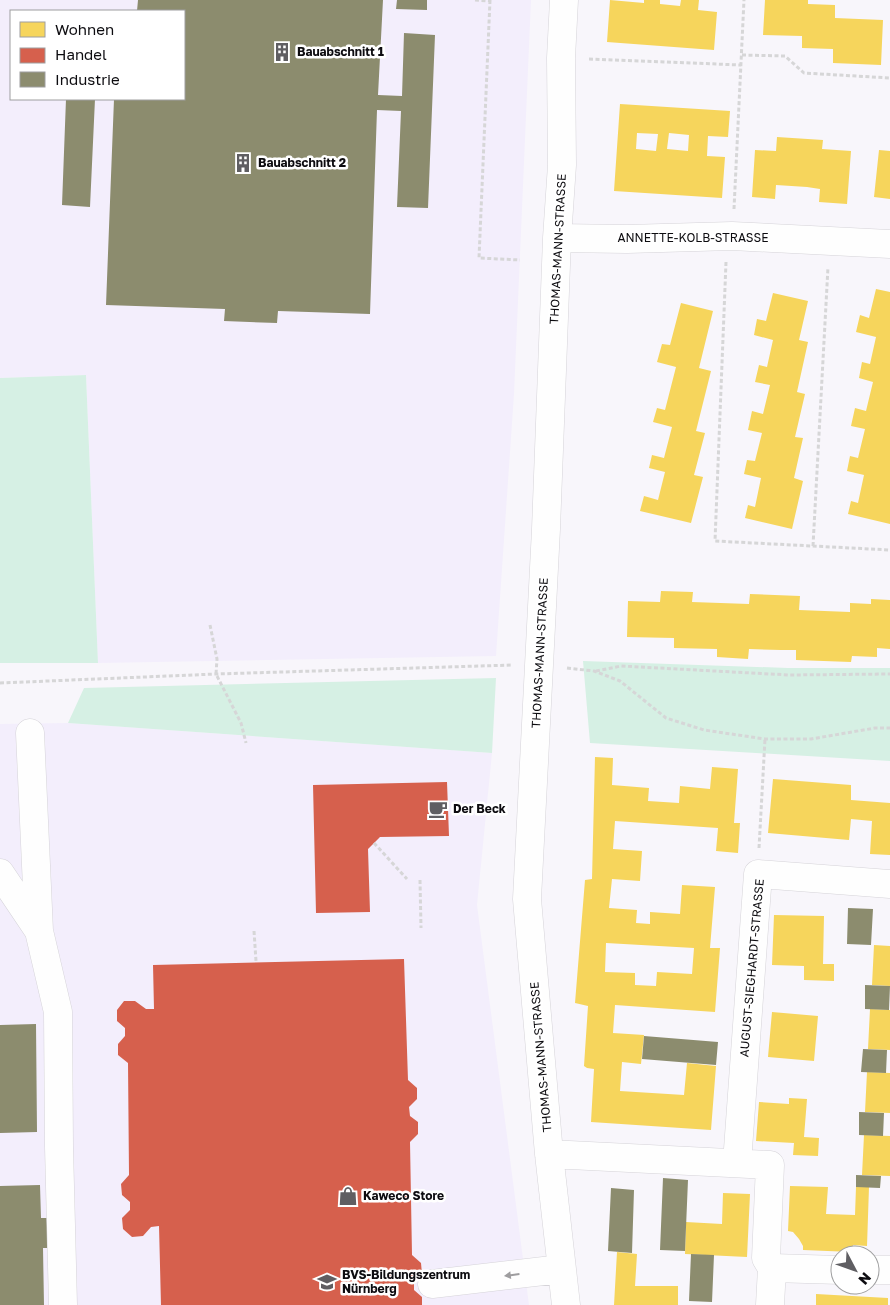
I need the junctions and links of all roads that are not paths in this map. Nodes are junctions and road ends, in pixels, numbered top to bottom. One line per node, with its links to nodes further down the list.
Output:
1 (564, 0): 2 (street, THOMAS-MANN-STRASSE)
2 (557, 238): 3 (street, ANNETTE-KOLB-STRASSE); 8 (street, THOMAS-MANN-STRASSE)
3 (890, 244)
4 (30, 733): 7 (street)
5 (0, 873): 7 (street)
6 (890, 884): 9 (street, AUGUST-SIEGHARDT-STRASSE)
7 (39, 931): 14 (street)
8 (549, 1154): 9 (street); 11 (street, THOMAS-MANN-STRASSE)
9 (737, 1163): 10 (street)
10 (772, 1268): 12 (street); 16 (street)
11 (561, 1269): 13 (street, one-way to 13); 15 (street, THOMAS-MANN-STRASSE)
12 (830, 1270)
13 (432, 1284)
14 (64, 1305)
15 (566, 1305)
16 (770, 1305)

